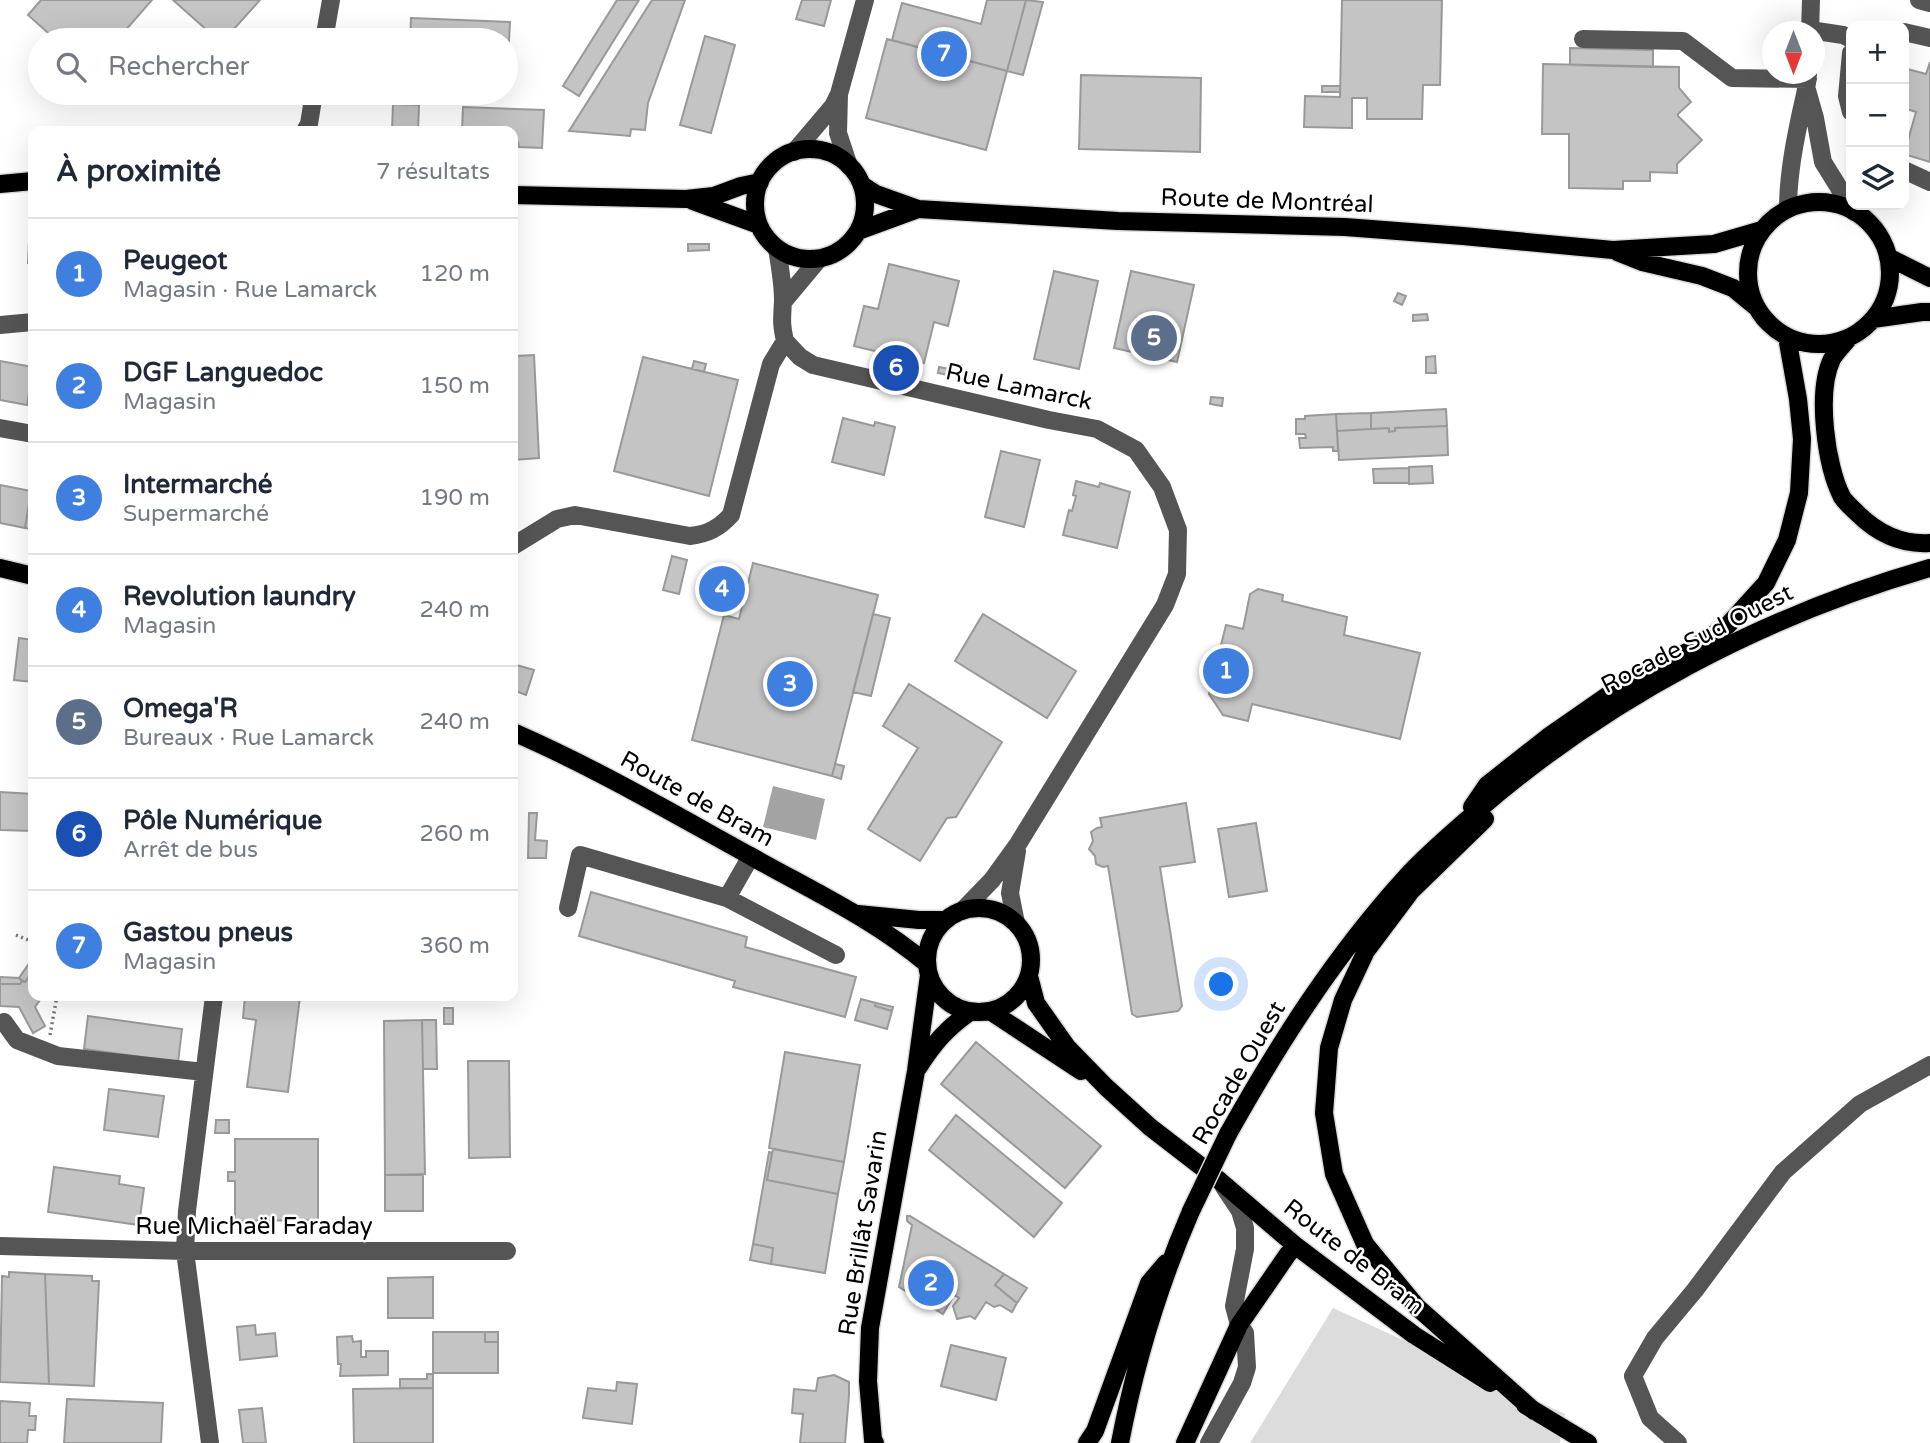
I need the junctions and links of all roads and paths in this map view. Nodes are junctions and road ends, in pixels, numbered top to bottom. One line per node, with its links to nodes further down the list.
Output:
1 (331, 0): 7 (street)
2 (865, 0): 16 (street)
3 (1811, 0): 6 (street)
4 (1919, 0): 5 (street)
5 (1930, 3)
6 (1810, 21)
7 (326, 28)
8 (1825, 33): 10 (street)
9 (1909, 33): 11 (street)
10 (1846, 36)
11 (1930, 38)
12 (1583, 39): 13 (street)
13 (1762, 79)
14 (1807, 84): 30 (street)
15 (1809, 84): 31 (street)
16 (839, 94): 19 (street); 20 (street)
17 (312, 105): 18 (street)
18 (308, 126)
19 (794, 152): 20 (main road); 23 (main road)
20 (849, 166): 26 (main road)
21 (1909, 172): 24 (street)
22 (28, 181): 25 (main road)
23 (760, 182): 28 (main road); 32 (main road)
24 (1930, 182)
25 (0, 184)
26 (862, 185): 29 (main road, Route de Montréal); 34 (main road)
27 (518, 195): 28 (main road)
28 (686, 199): 32 (main road)
29 (918, 209): 34 (main road, Route de Montréal); 36 (main road, Route de Montréal)
30 (1788, 209): 31 (main road); 33 (main road)
31 (1854, 212): 37 (main road)
32 (759, 225): 35 (main road)
33 (1762, 230): 36 (main road, Route de Montréal); 41 (main road)
34 (858, 231): 38 (main road)
35 (777, 249): 38 (main road); 40 (street)
36 (1613, 250): 41 (main road, Route de Montréal)
37 (1888, 257): 39 (main road); 43 (main road)
38 (819, 259): 40 (street)
39 (1930, 278)
40 (783, 302): 48 (street)
41 (1755, 306): 46 (main road)
42 (1930, 313): 43 (main road)
43 (1873, 319): 47 (main road)
44 (28, 322): 45 (street)
45 (0, 325)
46 (1787, 337): 47 (main road); 59 (main road)
47 (1849, 338): 52 (main road)
48 (785, 341): 51 (street); 60 (street, Rue Lamarck)
49 (0, 428): 50 (street)
50 (28, 433)
51 (518, 543)
52 (1930, 543)
53 (0, 568): 55 (main road)
54 (1930, 568): 57 (main road, Rocade Sud Ouest)
55 (28, 575)
56 (518, 734): 61 (main road, Route de Bram)
57 (1575, 734): 58 (main road, Rocade Sud Ouest); 89 (main road)
58 (1504, 788): 59 (main road, Rocade Ouest)
59 (1457, 830): 87 (main road, Rocade Ouest, bridge)
60 (1018, 844): 65 (street, Rue Lamarck); 66 (street, Rue Lamarck)
61 (751, 856): 62 (street); 64 (main road, Route de Bram)
62 (727, 898): 63 (street); 69 (street)
63 (568, 908)
64 (855, 913): 65 (main road, Route de Bram); 70 (main road, Route de Bram)
65 (954, 915): 66 (main road, Route de Bram); 70 (main road)
66 (1016, 923): 71 (main road, Route de Bram)
67 (16, 935): 68 (path)
68 (28, 940)
69 (836, 956)
70 (928, 970): 75 (main road, Route de Bram); 79 (main road, Rue Brillât Savarin)
71 (1029, 976): 74 (main road); 81 (main road, Route de Bram)
72 (56, 1001): 77 (path)
73 (213, 1001): 80 (street)
74 (990, 1011): 75 (main road); 81 (main road, Route de Bram)
75 (971, 1012): 79 (main road, Rue Brillât Savarin)
76 (4, 1022): 77 (street)
77 (58, 1056): 80 (street)
78 (1930, 1065): 97 (street)
79 (916, 1071): 90 (main road, Rue Brillât Savarin)
80 (204, 1072): 85 (street)
81 (1105, 1087): 82 (main road, Route de Bram)
82 (1220, 1181): 84 (main road, Route de Bram); 88 (street)
83 (0, 1246): 85 (street, Rue Michaël Faraday)
84 (1296, 1246): 88 (main road); 89 (main road, Route de Bram)
85 (185, 1251): 86 (street, Rue Michaël Faraday); 91 (street)
86 (507, 1251)
87 (1171, 1258): 92 (main road); 93 (main road, Rocade Ouest)
88 (1239, 1325): 94 (main road); 95 (street)
89 (1534, 1411): 96 (main road, Route de Bram)
90 (877, 1442)
91 (209, 1443)
92 (1087, 1443)
93 (1120, 1443)
94 (1185, 1443)
95 (1209, 1443)
96 (1588, 1443)
97 (1678, 1443)

